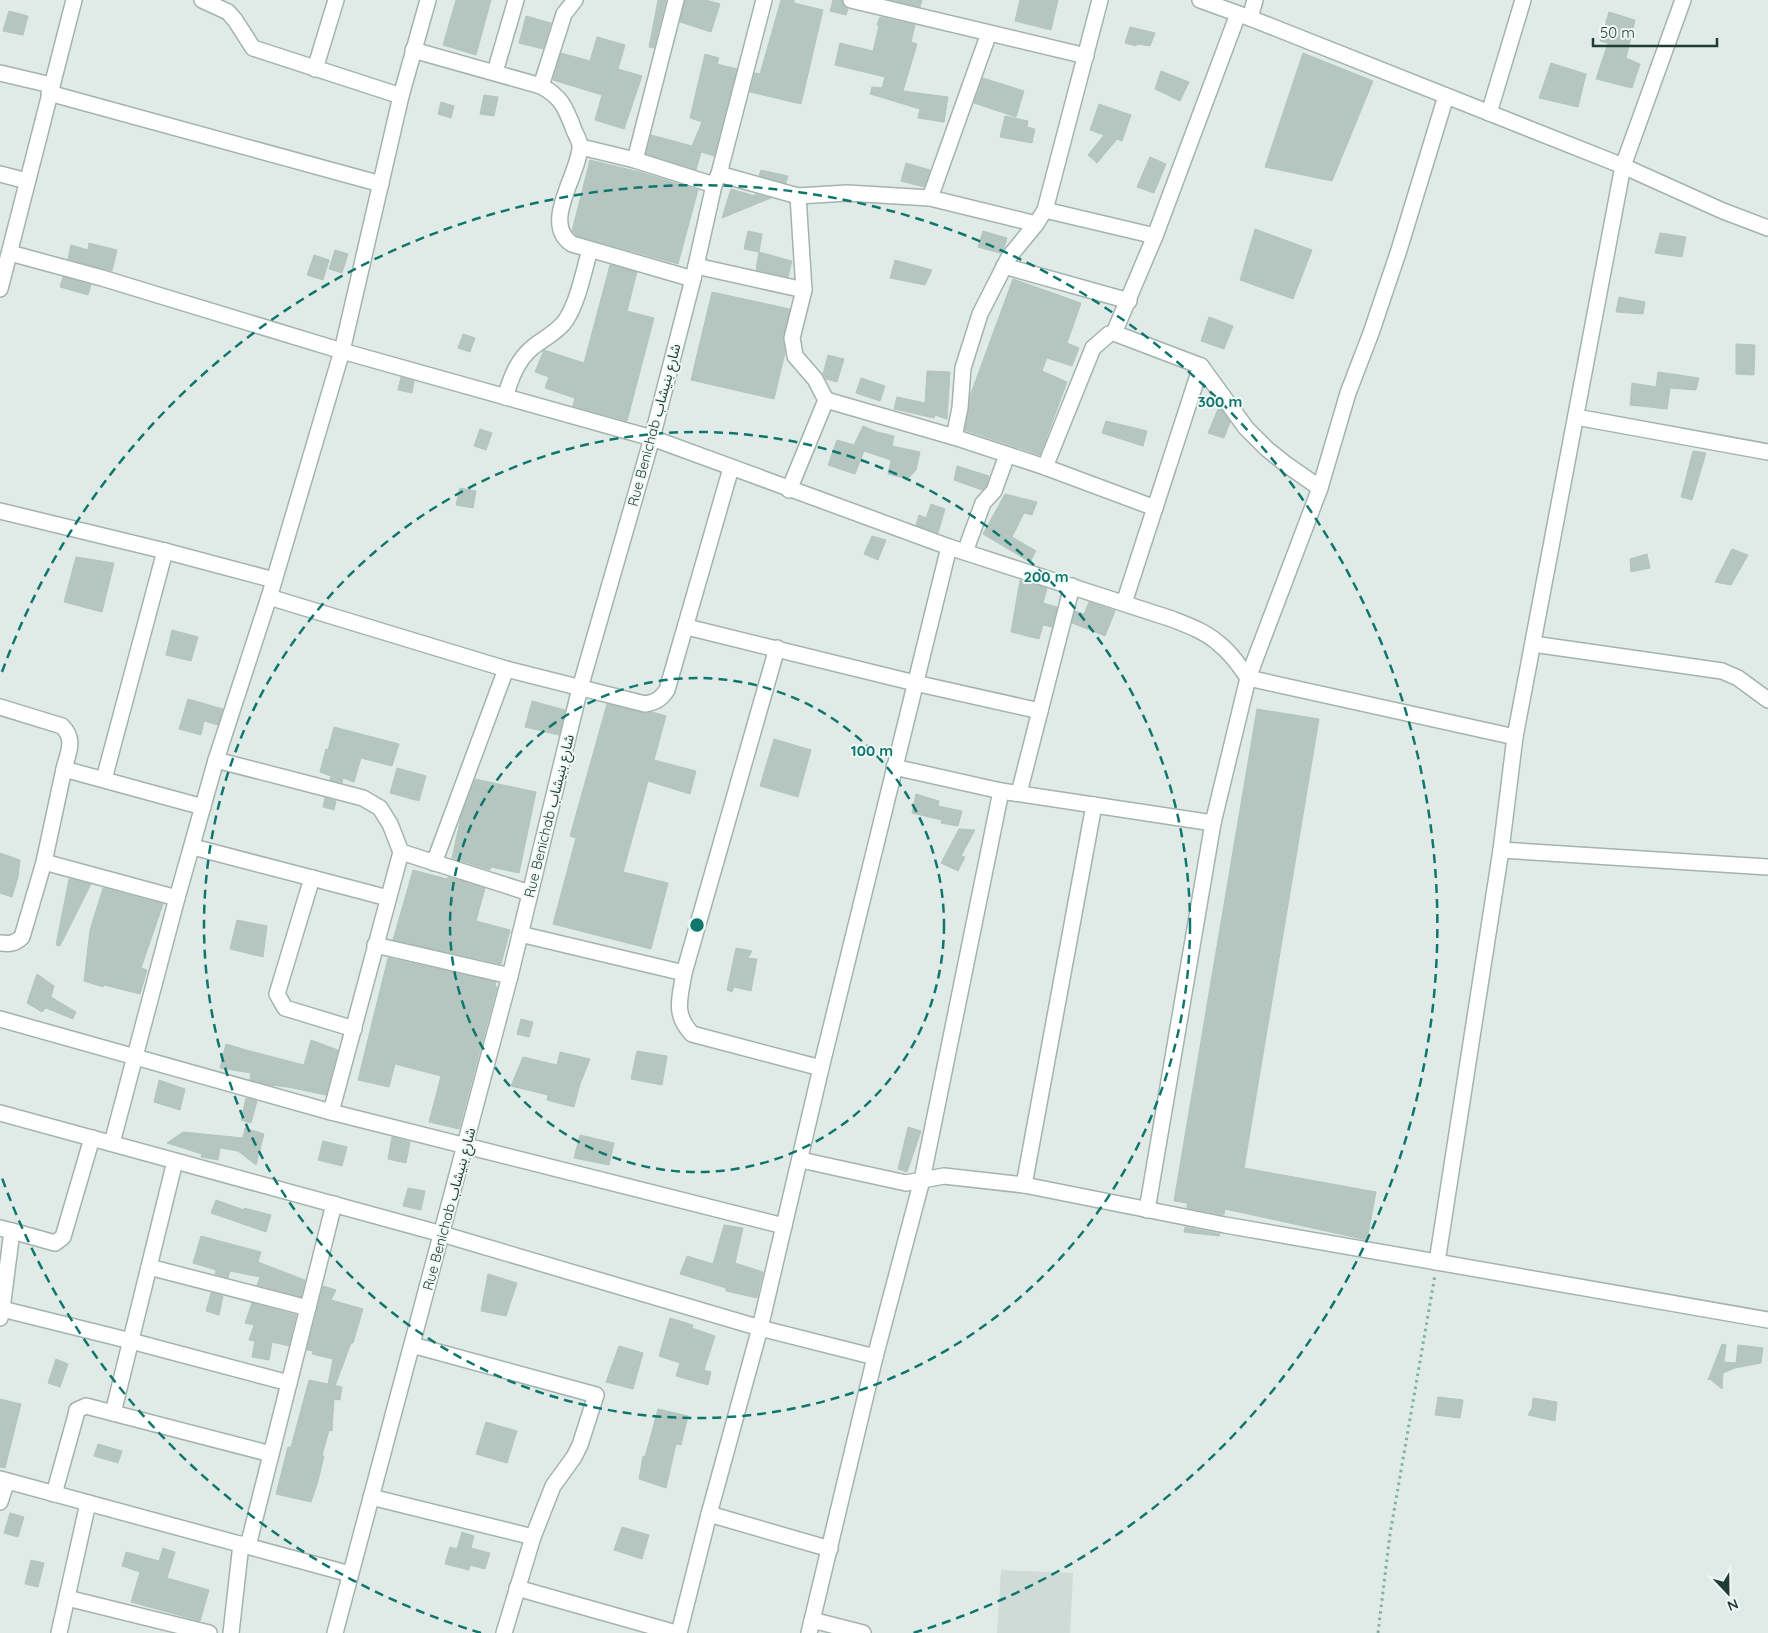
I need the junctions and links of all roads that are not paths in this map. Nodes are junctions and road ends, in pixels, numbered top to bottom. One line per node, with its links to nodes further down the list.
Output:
1 (74, 0): 23 (street)
2 (202, 0): 19 (street)
3 (336, 0): 19 (street)
4 (428, 0): 17 (street)
5 (516, 0): 20 (street)
6 (575, 0): 22 (street)
7 (676, 0): 28 (street)
8 (764, 0): 31 (street, Rue Benichab شارع بنيشاب)
9 (851, 0): 16 (street)
10 (1100, 0): 18 (street)
11 (1200, 0): 15 (street)
12 (1255, 0): 15 (street)
13 (1523, 0): 26 (street)
14 (1683, 0): 29 (street)
15 (1244, 16): 25 (street); 39 (street)
16 (989, 33): 18 (street); 35 (street)
17 (413, 50): 20 (street); 24 (street)
18 (1086, 56): 36 (street)
19 (315, 69): 24 (street)
20 (495, 72): 22 (street)
21 (0, 73): 23 (street)
22 (541, 86): 27 (street)
23 (50, 89): 32 (street); 33 (street)
24 (401, 96): 33 (street)
25 (1446, 96): 26 (street); 59 (street)
26 (1489, 113): 29 (street)
27 (581, 147): 28 (street); 40 (street)
28 (635, 160): 31 (street)
29 (1623, 166): 38 (street); 52 (street)
30 (0, 174): 32 (street)
31 (716, 179): 34 (street); 43 (street, Rue Benichab شارع بنيشاب)
32 (27, 181): 41 (street)
33 (381, 184): 48 (street)
34 (798, 196): 35 (street); 45 (street)
35 (930, 198): 37 (street)
36 (1045, 210): 37 (street); 39 (street)
37 (1036, 224): 42 (street)
38 (1768, 228)
39 (1155, 236): 46 (street)
40 (590, 250): 43 (street); 50 (street)
41 (10, 253): 44 (street); 48 (street)
42 (1004, 266): 46 (street); 53 (street)
43 (695, 272): 45 (street); 54 (street, Rue Benichab شارع بنيشاب)
44 (0, 289)
45 (804, 290): 51 (street)
46 (1129, 301): 47 (street)
47 (1114, 333): 49 (street); 57 (street)
48 (342, 351): 50 (street); 66 (street)
49 (1201, 366): 59 (street); 61 (street)
50 (505, 398): 54 (street)
51 (826, 400): 53 (street); 60 (street)
52 (1576, 417): 55 (street); 71 (street)
53 (954, 437): 56 (street)
54 (652, 438): 58 (street); 76 (street, Rue Benichab شارع بنيشاب)
55 (1768, 452)
56 (1007, 455): 57 (street); 65 (street)
57 (1045, 467): 61 (street)
58 (731, 468): 60 (street); 70 (street)
59 (1320, 488): 74 (street)
60 (789, 490): 63 (street)
61 (1155, 508): 69 (street)
62 (0, 510): 64 (street)
63 (949, 547): 65 (street); 75 (street)
64 (165, 551): 66 (street); 84 (street)
65 (965, 552): 67 (street)
66 (274, 580): 68 (street)
67 (1072, 586): 69 (street); 79 (street)
68 (269, 597): 73 (street); 81 (street)
69 (1124, 604): 74 (street)
70 (687, 628): 72 (street); 76 (street)
71 (1533, 644): 77 (street); 80 (street)
72 (777, 648): 75 (street); 103 (street)
73 (506, 669): 76 (street); 94 (street)
74 (1248, 678): 80 (street); 89 (street)
75 (915, 683): 79 (street); 82 (street)
76 (580, 688): 97 (street, Rue Benichab شارع بنيشاب)
77 (1768, 700)
78 (0, 707): 83 (street)
79 (1040, 711): 86 (street)
80 (1515, 737): 91 (street)
81 (216, 760): 88 (street); 92 (street)
82 (894, 767): 85 (street); 108 (street)
83 (64, 769): 84 (street); 93 (street)
84 (104, 779): 88 (street)
85 (1001, 791): 86 (street); 116 (street)
86 (1019, 793): 87 (street)
87 (1094, 805): 89 (street); 117 (street)
88 (204, 807): 90 (street)
89 (1213, 824): 119 (street)
90 (193, 847): 96 (street); 98 (street)
91 (1501, 850): 95 (street); 123 (street)
92 (401, 852): 94 (street); 99 (street)
93 (44, 862): 98 (street); 101 (street)
94 (434, 863): 97 (street)
95 (1768, 867)
96 (312, 878): 99 (street); 106 (street)
97 (530, 893): 100 (street, Rue Benichab شارع بنيشاب)
98 (177, 898): 107 (street)
99 (388, 898): 102 (street)
100 (520, 934): 103 (street); 104 (street, Rue Benichab شارع بنيشاب)
101 (0, 943)
102 (376, 946): 104 (street); 106 (street)
103 (684, 973): 108 (street)
104 (510, 976): 113 (street, Rue Benichab شارع بنيشاب)
105 (0, 1019): 107 (street)
106 (354, 1029): 109 (street)
107 (135, 1057): 109 (street); 112 (street)
108 (821, 1068): 114 (street)
109 (331, 1112): 113 (street)
110 (0, 1113): 111 (street)
111 (92, 1138): 112 (street); 121 (street)
112 (112, 1143): 115 (street)
113 (466, 1145): 120 (street); 122 (street, Rue Benichab شارع بنيشاب)
114 (801, 1160): 116 (street); 120 (street)
115 (175, 1161): 118 (street); 124 (street)
116 (922, 1180): 117 (street); 131 (street)
117 (1024, 1185): 119 (street)
118 (334, 1204): 122 (street); 125 (street)
119 (1147, 1210): 123 (street)
120 (784, 1226): 128 (street)
121 (6, 1230): 126 (street)
122 (442, 1234): 128 (street); 130 (street, Rue Benichab شارع بنيشاب)
123 (1437, 1262): 127 (street)
124 (149, 1267): 125 (street); 129 (street)
125 (308, 1308): 132 (street)
126 (1, 1314): 129 (street)
127 (1768, 1320)
128 (760, 1328): 131 (street); 140 (street)
129 (131, 1341): 132 (street); 133 (street)
130 (412, 1345): 137 (street, Rue Benichab شارع بنيشاب); 141 (street)
131 (876, 1357): 143 (street)
132 (289, 1383): 134 (street)
133 (113, 1413): 134 (street); 136 (street)
134 (271, 1454): 142 (street)
135 (3, 1480): 136 (street); 138 (street)
136 (54, 1494): 139 (street)
137 (371, 1496): 141 (street); 144 (street, Rue Benichab شارع بنيشاب)
138 (0, 1502)
139 (88, 1503): 142 (street); 146 (street)
140 (709, 1514): 143 (street); 153 (street)
141 (533, 1538): 145 (street)
142 (244, 1545): 144 (street); 151 (street)
143 (830, 1549): 147 (street)
144 (350, 1574): 148 (street, Rue Benichab شارع بنيشاب)
145 (518, 1588): 152 (street); 153 (street)
146 (67, 1598): 149 (street); 150 (street)
147 (811, 1626): 154 (street)
148 (337, 1632)
149 (59, 1633)
150 (209, 1633)
151 (231, 1633)
152 (504, 1633)
153 (678, 1633)
154 (863, 1633)

